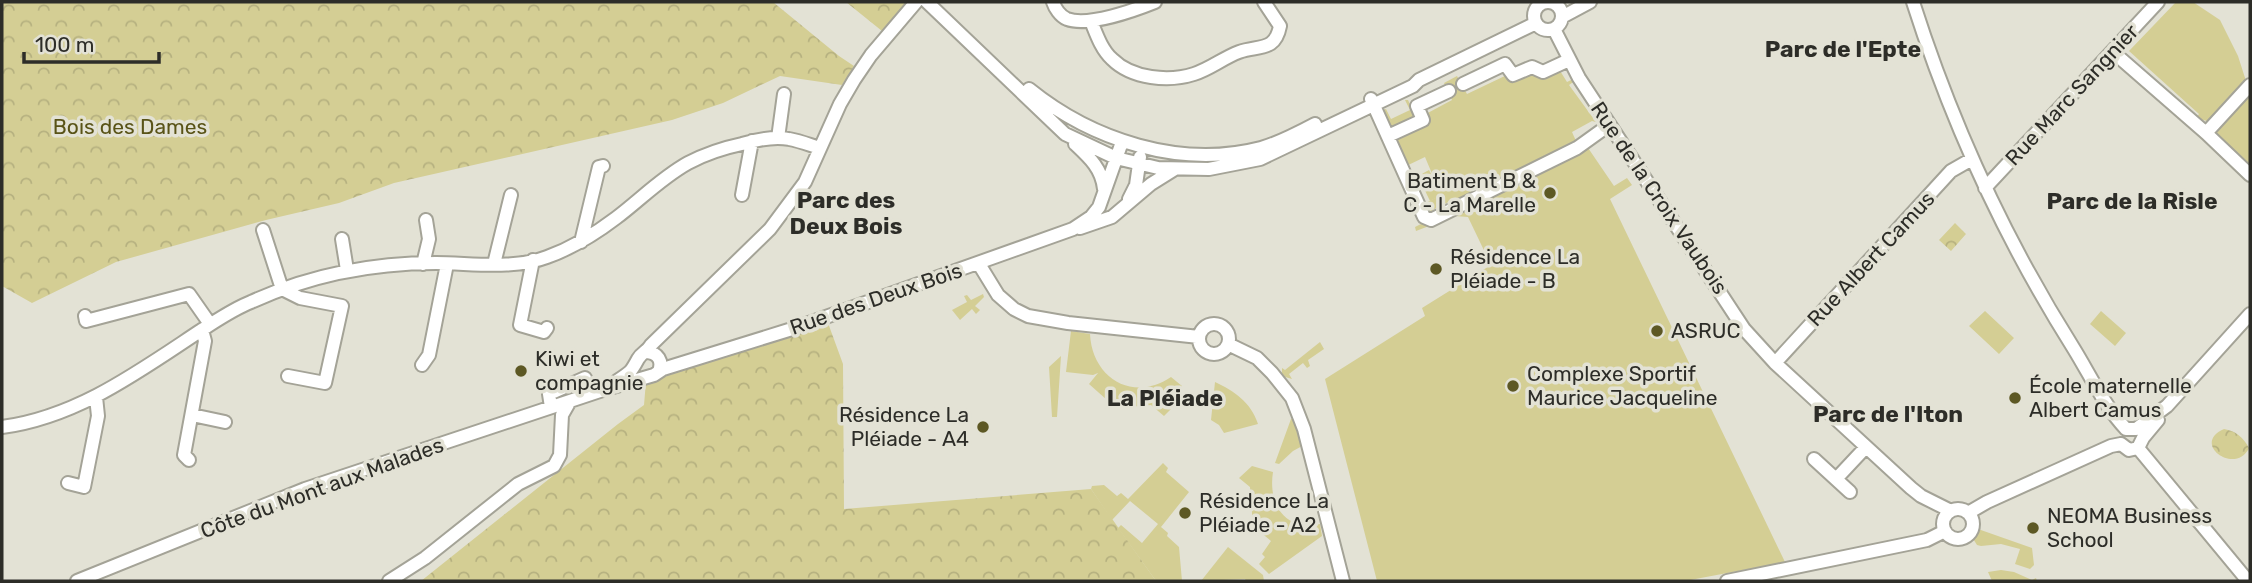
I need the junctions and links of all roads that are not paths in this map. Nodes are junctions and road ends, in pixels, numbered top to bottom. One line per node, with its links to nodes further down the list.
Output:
1 (916, 2): 30 (street)
2 (927, 2): 14 (street)
3 (1053, 2): 11 (street)
4 (1153, 2): 11 (street)
5 (1264, 2): 11 (street)
6 (1590, 2): 10 (street)
7 (1913, 2): 32 (street)
8 (2158, 2): 15 (street, Rue Marc Sangnier)
9 (1542, 3): 10 (street); 12 (street)
10 (1561, 13): 13 (street)
11 (1091, 21)
12 (1536, 23): 13 (street); 21 (street)
13 (1554, 29): 16 (street, Rue de la Croix Vaubois)
14 (966, 38): 24 (street); 28 (street)
15 (2113, 52): 23 (street); 37 (street, Rue Marc Sangnier)
16 (1569, 60): 17 (street); 22 (street, Rue de la Croix Vaubois)
17 (1464, 84)
18 (2250, 85): 23 (street)
19 (1449, 91): 25 (street)
20 (784, 94): 26 (street)
21 (1373, 104): 25 (street); 29 (street); 35 (street)
22 (1609, 125): 25 (street); 61 (street, Rue de la Croix Vaubois)
23 (2206, 133): 36 (street)
24 (1065, 134): 31 (street); 38 (street)
25 (1388, 136)
26 (778, 138): 27 (street); 30 (street)
27 (752, 141): 40 (street); 46 (street)
28 (1122, 142): 29 (street); 31 (street, Rue des Deux Bois)
29 (1142, 146): 33 (street)
30 (820, 148): 60 (street)
31 (1116, 158): 33 (street); 38 (street, Rue des Deux Bois)
32 (1972, 159): 37 (street); 61 (street, Rue Albert Camus)
33 (1138, 164): 35 (street); 41 (street)
34 (603, 166): 46 (street)
35 (1175, 169): 41 (street, Rue des Deux Bois)
36 (2250, 175)
37 (1985, 188): 72 (street)
38 (1105, 193): 43 (street, Rue des Deux Bois)
39 (511, 195): 50 (street)
40 (742, 195)
41 (1127, 204): 43 (street, Rue des Deux Bois)
42 (426, 220): 48 (street)
43 (1073, 229): 51 (street, Rue des Deux Bois)
44 (263, 230): 53 (street)
45 (342, 239): 52 (street)
46 (581, 242): 47 (street)
47 (533, 260): 50 (street); 57 (street)
48 (423, 264): 49 (street); 52 (street)
49 (447, 264): 50 (street); 62 (street)
50 (494, 264)
51 (979, 264): 58 (street); 60 (street, Rue des Deux Bois)
52 (346, 270): 53 (street)
53 (282, 289): 56 (street); 63 (street)
54 (2250, 314): 72 (street)
55 (85, 316): 56 (street)
56 (206, 327): 66 (street); 69 (street)
57 (547, 328)
58 (1199, 337): 59 (street); 59 (street)
59 (1228, 344): 84 (street)
60 (654, 363): 65 (street, Côte du Mont aux Malades); 65 (street)
61 (1775, 363): 73 (street, Rue de la Croix Vaubois)
62 (422, 365)
63 (288, 376)
64 (585, 378): 68 (street)
65 (606, 389): 67 (street, Côte du Mont aux Malades)
66 (96, 397): 71 (street); 77 (street)
67 (570, 401): 68 (street, Côte du Mont aux Malades); 83 (street)
68 (551, 407): 82 (street, Côte du Mont aux Malades)
69 (192, 415): 70 (street); 75 (street)
70 (225, 422)
71 (2, 427)
72 (2136, 436): 80 (street); 86 (street)
73 (1866, 447): 76 (street); 79 (street, Rue de la Croix Vaubois)
74 (1814, 459): 76 (street)
75 (188, 460)
76 (1836, 479): 78 (street)
77 (68, 483)
78 (1850, 492)
79 (1951, 511): 80 (street); 81 (street)
80 (1968, 513): 81 (street)
81 (1945, 531): 85 (street)
82 (78, 581)
83 (389, 581)
84 (1343, 581)
85 (1727, 581)
86 (2248, 581)

